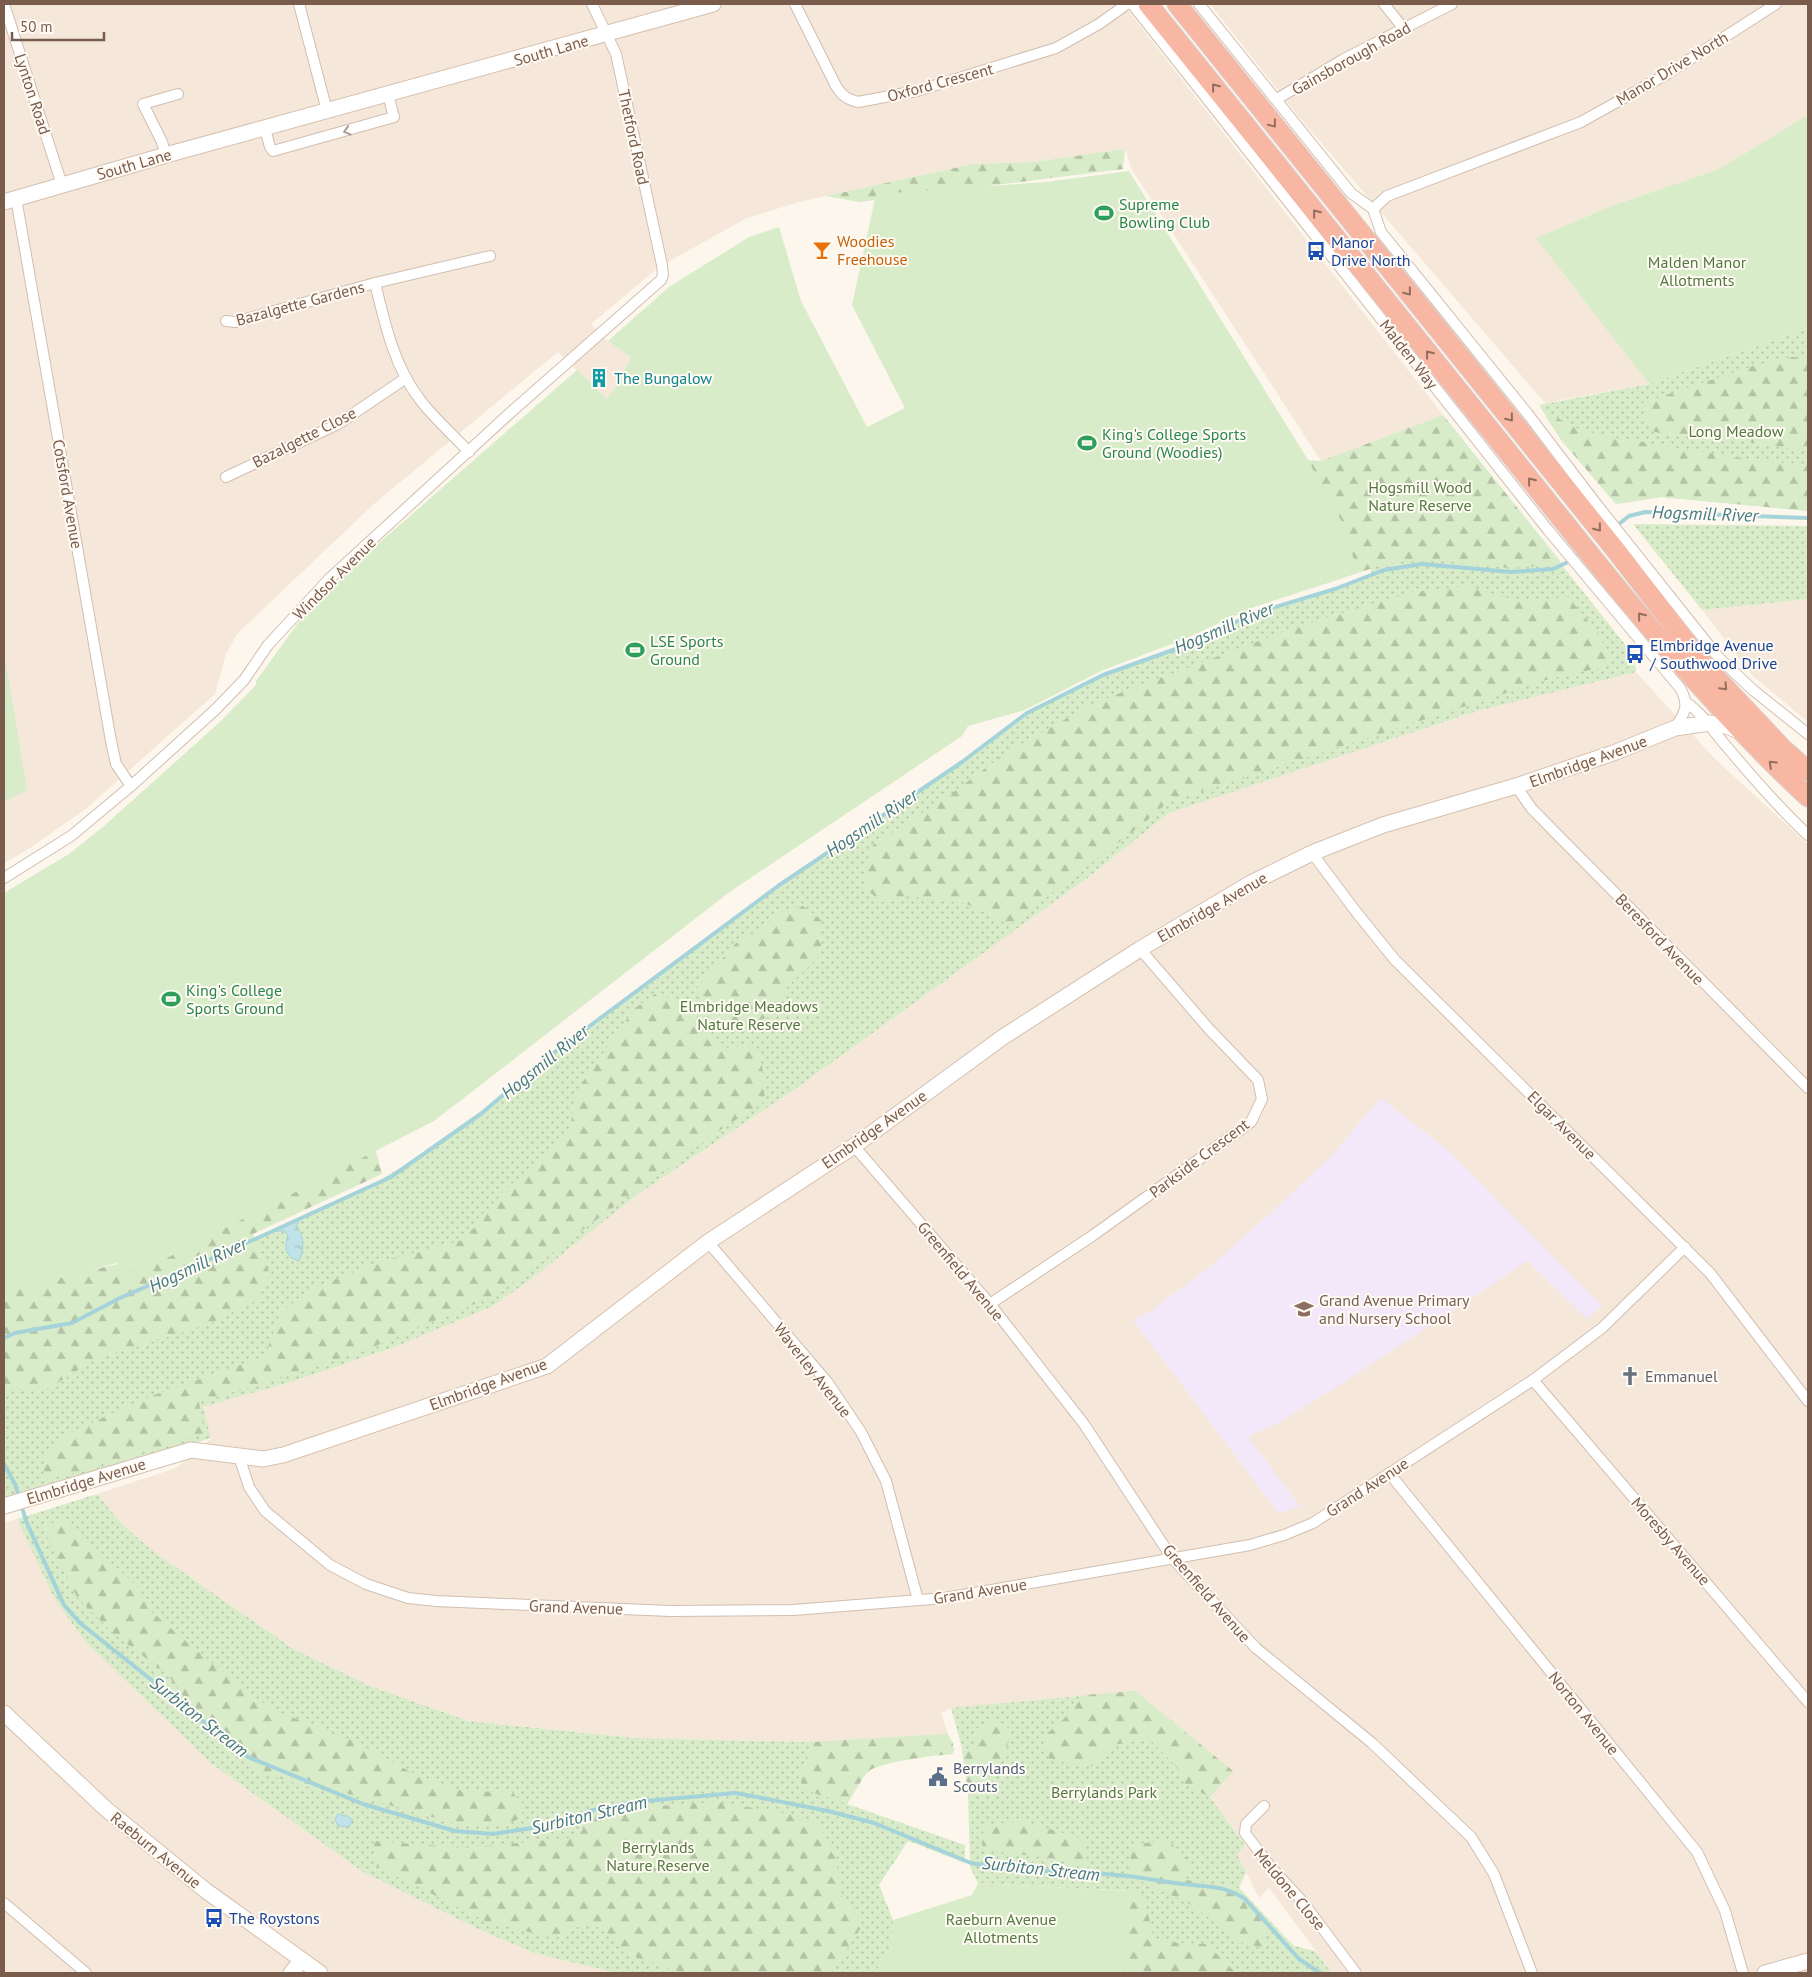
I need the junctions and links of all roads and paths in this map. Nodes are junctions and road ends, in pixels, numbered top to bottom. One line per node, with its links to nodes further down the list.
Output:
1 (4, 4): 22 (street, Lynton Road)
2 (299, 4): 19 (street)
3 (592, 4): 15 (street, Thetford Road)
4 (713, 4): 15 (street, South Lane)
5 (795, 4): 6 (street, Oxford Crescent)
6 (1127, 4)
7 (1132, 4): 33 (street, Malden Way)
8 (1148, 4): 33 (highway, Malden Way, one-way to 8)
9 (1177, 4): 32 (highway, one-way to 32)
10 (1198, 4): 18 (street)
11 (1384, 4): 14 (street)
12 (1452, 4): 14 (street, Gainsborough Road)
13 (1776, 4): 24 (street, Manor Drive North)
14 (1404, 29): 18 (street, Gainsborough Road)
15 (607, 34): 17 (street, South Lane); 26 (street, Thetford Road)
16 (178, 94): 21 (street)
17 (388, 95): 19 (street, South Lane); 20 (street, one-way to 20)
18 (1277, 99): 24 (street)
19 (326, 111): 20 (street, South Lane)
20 (265, 129): 21 (street, South Lane)
21 (166, 155): 22 (street, South Lane)
22 (62, 185): 23 (street, South Lane)
23 (10, 200): 42 (street, Cotsford Avenue)
24 (1373, 209): 32 (street)
25 (490, 256): 27 (street, Bazalgette Gardens)
26 (663, 275): 30 (street, Windsor Avenue)
27 (375, 283): 28 (street, Bazalgette Gardens); 29 (street, Bazalgette Gardens)
28 (226, 321)
29 (406, 378): 30 (street, Bazalgette Gardens); 31 (street, Bazalgette Close)
30 (469, 452): 42 (street, Windsor Avenue)
31 (226, 477)
32 (1586, 502): 34 (highway)
33 (1555, 524): 35 (highway, Malden Way)
34 (1623, 549): 40 (street); 41 (highway, one-way to 41)
35 (1594, 571): 36 (street, Malden Way); 39 (highway, one-way to 35)
36 (1686, 702): 37 (street, Malden Way); 38 (street)
37 (1710, 723): 38 (street, Elmbridge Avenue); 39 (street, Elmbridge Avenue); 45 (street, Malden Way)
38 (1675, 728): 43 (street, Elmbridge Avenue)
39 (1741, 732): 44 (highway, one-way to 39)
40 (1808, 734)
41 (1808, 771)
42 (131, 786): 47 (street, Windsor Avenue)
43 (1516, 786): 46 (street, Elmbridge Avenue); 49 (street, Beresford Avenue)
44 (1808, 797)
45 (1808, 835)
46 (1312, 853): 48 (street, Elmbridge Avenue); 52 (street, Elgar Avenue)
47 (4, 878)
48 (1140, 949): 50 (street, Elmbridge Avenue); 53 (street, Parkside Crescent)
49 (1808, 1088)
50 (854, 1146): 51 (street, Elmbridge Avenue); 53 (street, Greenfield Avenue)
51 (708, 1242): 56 (street, Elmbridge Avenue); 60 (street, Waverley Avenue)
52 (1685, 1247): 54 (street, Grand Avenue); 55 (street, Elgar Avenue)
53 (990, 1304): 59 (street, Greenfield Avenue)
54 (1533, 1380): 57 (street, Grand Avenue); 61 (street, Moresby Avenue)
55 (1808, 1401)
56 (240, 1456): 58 (street, Elmbridge Avenue); 60 (street, Grand Avenue)
57 (1389, 1473): 59 (street, Grand Avenue); 72 (street, Norton Avenue)
58 (8, 1505)
59 (1172, 1558): 60 (street, Grand Avenue); 71 (street, Greenfield Avenue)
60 (918, 1600)
61 (1808, 1702)
62 (4, 1714): 65 (street, Raeburn Avenue)
63 (1264, 1806): 70 (street, Meldone Close)
64 (4, 1903): 67 (street)
65 (301, 1961): 68 (street); 69 (street, Raeburn Avenue)
66 (1808, 1961): 73 (street)
67 (86, 1973)
68 (291, 1973)
69 (320, 1973)
70 (1356, 1973)
71 (1532, 1973)
72 (1743, 1973)
73 (1765, 1973)

